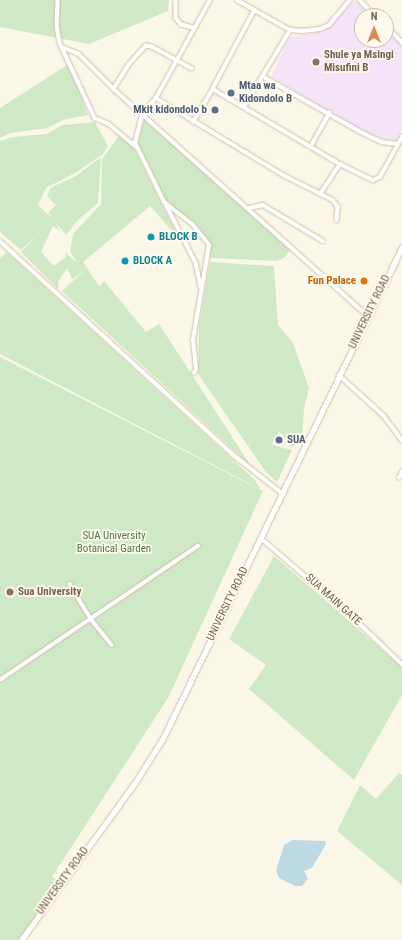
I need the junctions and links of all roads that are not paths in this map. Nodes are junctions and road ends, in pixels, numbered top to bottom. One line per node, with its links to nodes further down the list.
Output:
1 (58, 0): 13 (street)
2 (176, 0): 9 (street)
3 (210, 0): 9 (street)
4 (237, 0): 8 (street)
5 (350, 0): 10 (street)
6 (360, 0): 7 (street)
7 (368, 8)
8 (255, 10): 10 (street); 18 (street)
9 (194, 28): 14 (street)
10 (290, 30): 16 (street)
11 (394, 34): 12 (street)
12 (402, 42)
13 (62, 47): 17 (street); 27 (street)
14 (175, 60): 15 (street); 17 (street); 19 (street)
15 (192, 69)
16 (264, 77): 20 (street); 21 (street)
17 (114, 89): 22 (street)
18 (213, 89): 20 (street); 23 (street)
19 (156, 98): 22 (street); 23 (street)
20 (244, 107): 26 (street)
21 (329, 113): 25 (street); 26 (street)
22 (142, 114): 27 (street); 31 (street)
23 (194, 122): 29 (street)
24 (402, 137): 25 (street)
25 (398, 144): 28 (street)
26 (311, 146): 28 (street)
27 (136, 147): 30 (street)
28 (340, 164): 29 (street)
29 (320, 194): 32 (street)
30 (166, 204): 36 (street); 36 (street)
31 (249, 208): 33 (street); 37 (street)
32 (337, 220)
33 (324, 240)
34 (0, 241): 43 (street)
35 (402, 247): 37 (main road, UNIVERSITY ROAD)
36 (201, 287): 38 (street)
37 (368, 316): 39 (main road, UNIVERSITY ROAD)
38 (194, 373)
39 (340, 375): 40 (street); 43 (main road, UNIVERSITY ROAD)
40 (402, 440)
41 (402, 472): 42 (street)
42 (399, 478)
43 (282, 493): 44 (main road, UNIVERSITY ROAD)
44 (261, 538): 49 (street, SUA MAIN GATE); 51 (main road, UNIVERSITY ROAD)
45 (198, 546): 47 (street)
46 (70, 584): 47 (street)
47 (91, 619): 48 (street); 50 (street)
48 (112, 645)
49 (402, 664)
50 (0, 680)
51 (21, 940)

